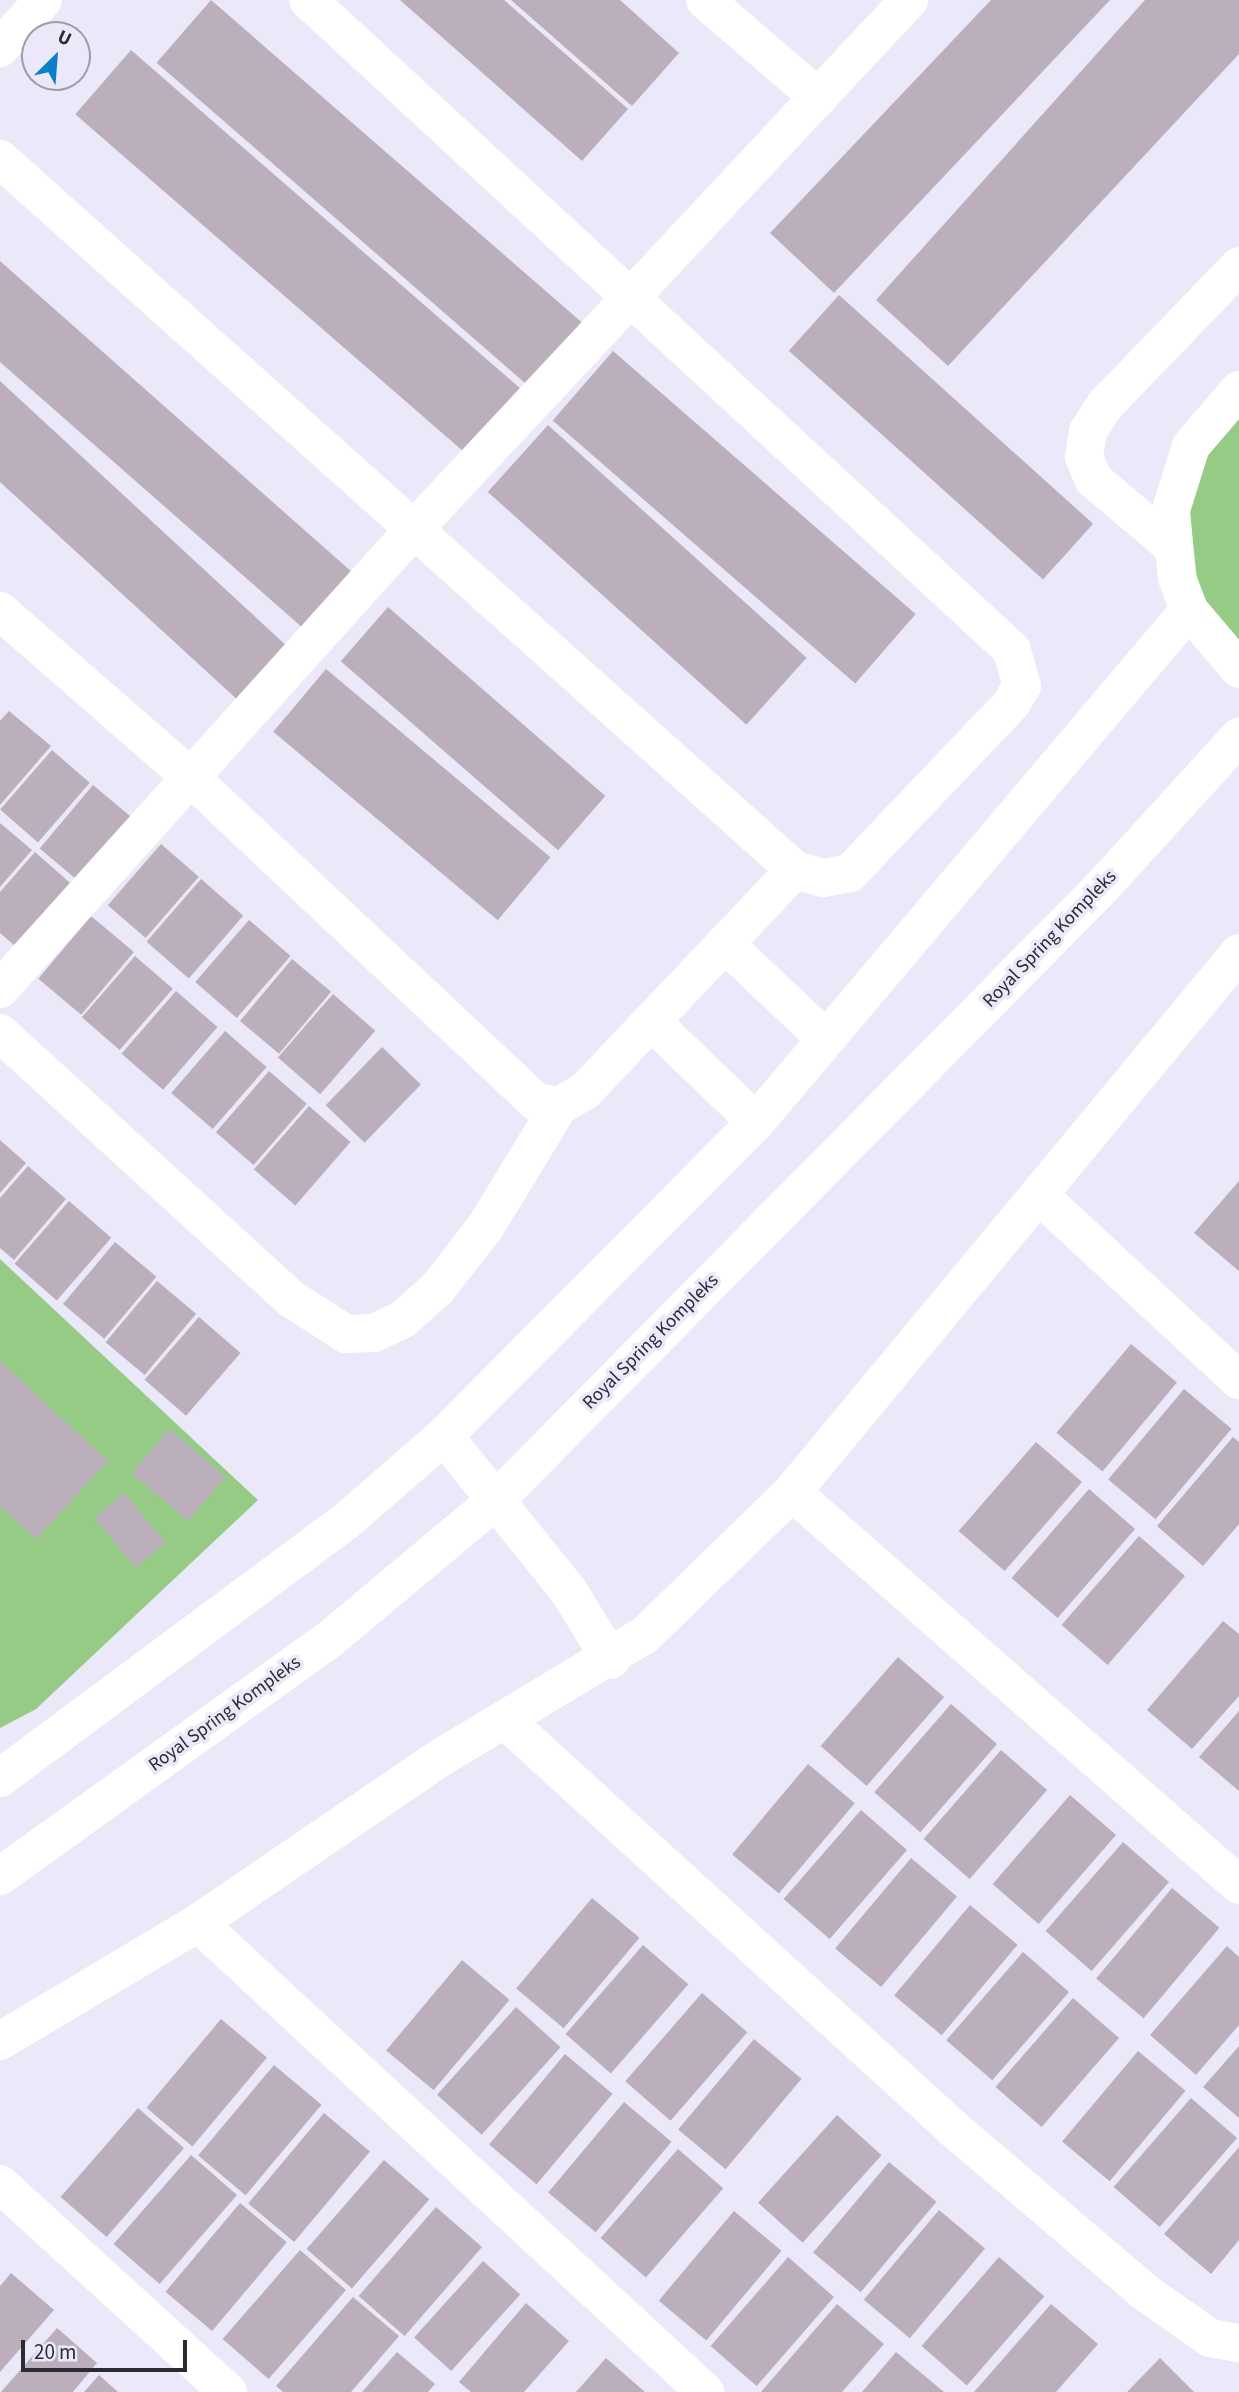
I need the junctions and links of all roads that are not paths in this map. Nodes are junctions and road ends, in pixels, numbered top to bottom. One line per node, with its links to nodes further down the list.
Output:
1 (43, 0): 5 (street)
2 (308, 0): 9 (street)
3 (705, 0): 6 (street)
4 (909, 0): 6 (street)
5 (0, 48)
6 (819, 98): 9 (street)
7 (0, 159): 11 (street)
8 (1239, 266): 12 (street)
9 (633, 299): 11 (street); 18 (street)
10 (1239, 390): 12 (street)
11 (416, 527): 17 (street); 18 (street)
12 (1171, 545): 13 (street)
13 (1189, 610): 15 (street); 24 (street)
14 (0, 611): 17 (street)
15 (1239, 669)
16 (1239, 737): 31 (street, Royal Spring Kompleks)
17 (190, 777): 21 (street); 25 (street)
18 (795, 870): 19 (street)
19 (726, 945): 22 (street); 24 (street)
20 (1239, 953): 27 (street)
21 (0, 989)
22 (653, 1023): 25 (street); 26 (street)
23 (0, 1033): 25 (street)
24 (825, 1040): 26 (street)
25 (559, 1106)
26 (756, 1122): 29 (street)
27 (1040, 1196): 28 (street); 30 (street)
28 (1239, 1380)
29 (444, 1436): 31 (street); 34 (street)
30 (792, 1492): 32 (street); 36 (street)
31 (495, 1502): 32 (street); 35 (street, Royal Spring Kompleks)
32 (611, 1660): 33 (street)
33 (506, 1721): 37 (street); 40 (street)
34 (0, 1778)
35 (0, 1876)
36 (1239, 1885)
37 (198, 1923): 38 (street); 42 (street)
38 (0, 2041)
39 (0, 2183): 41 (street)
40 (1239, 2343)
41 (228, 2392)
42 (705, 2392)

